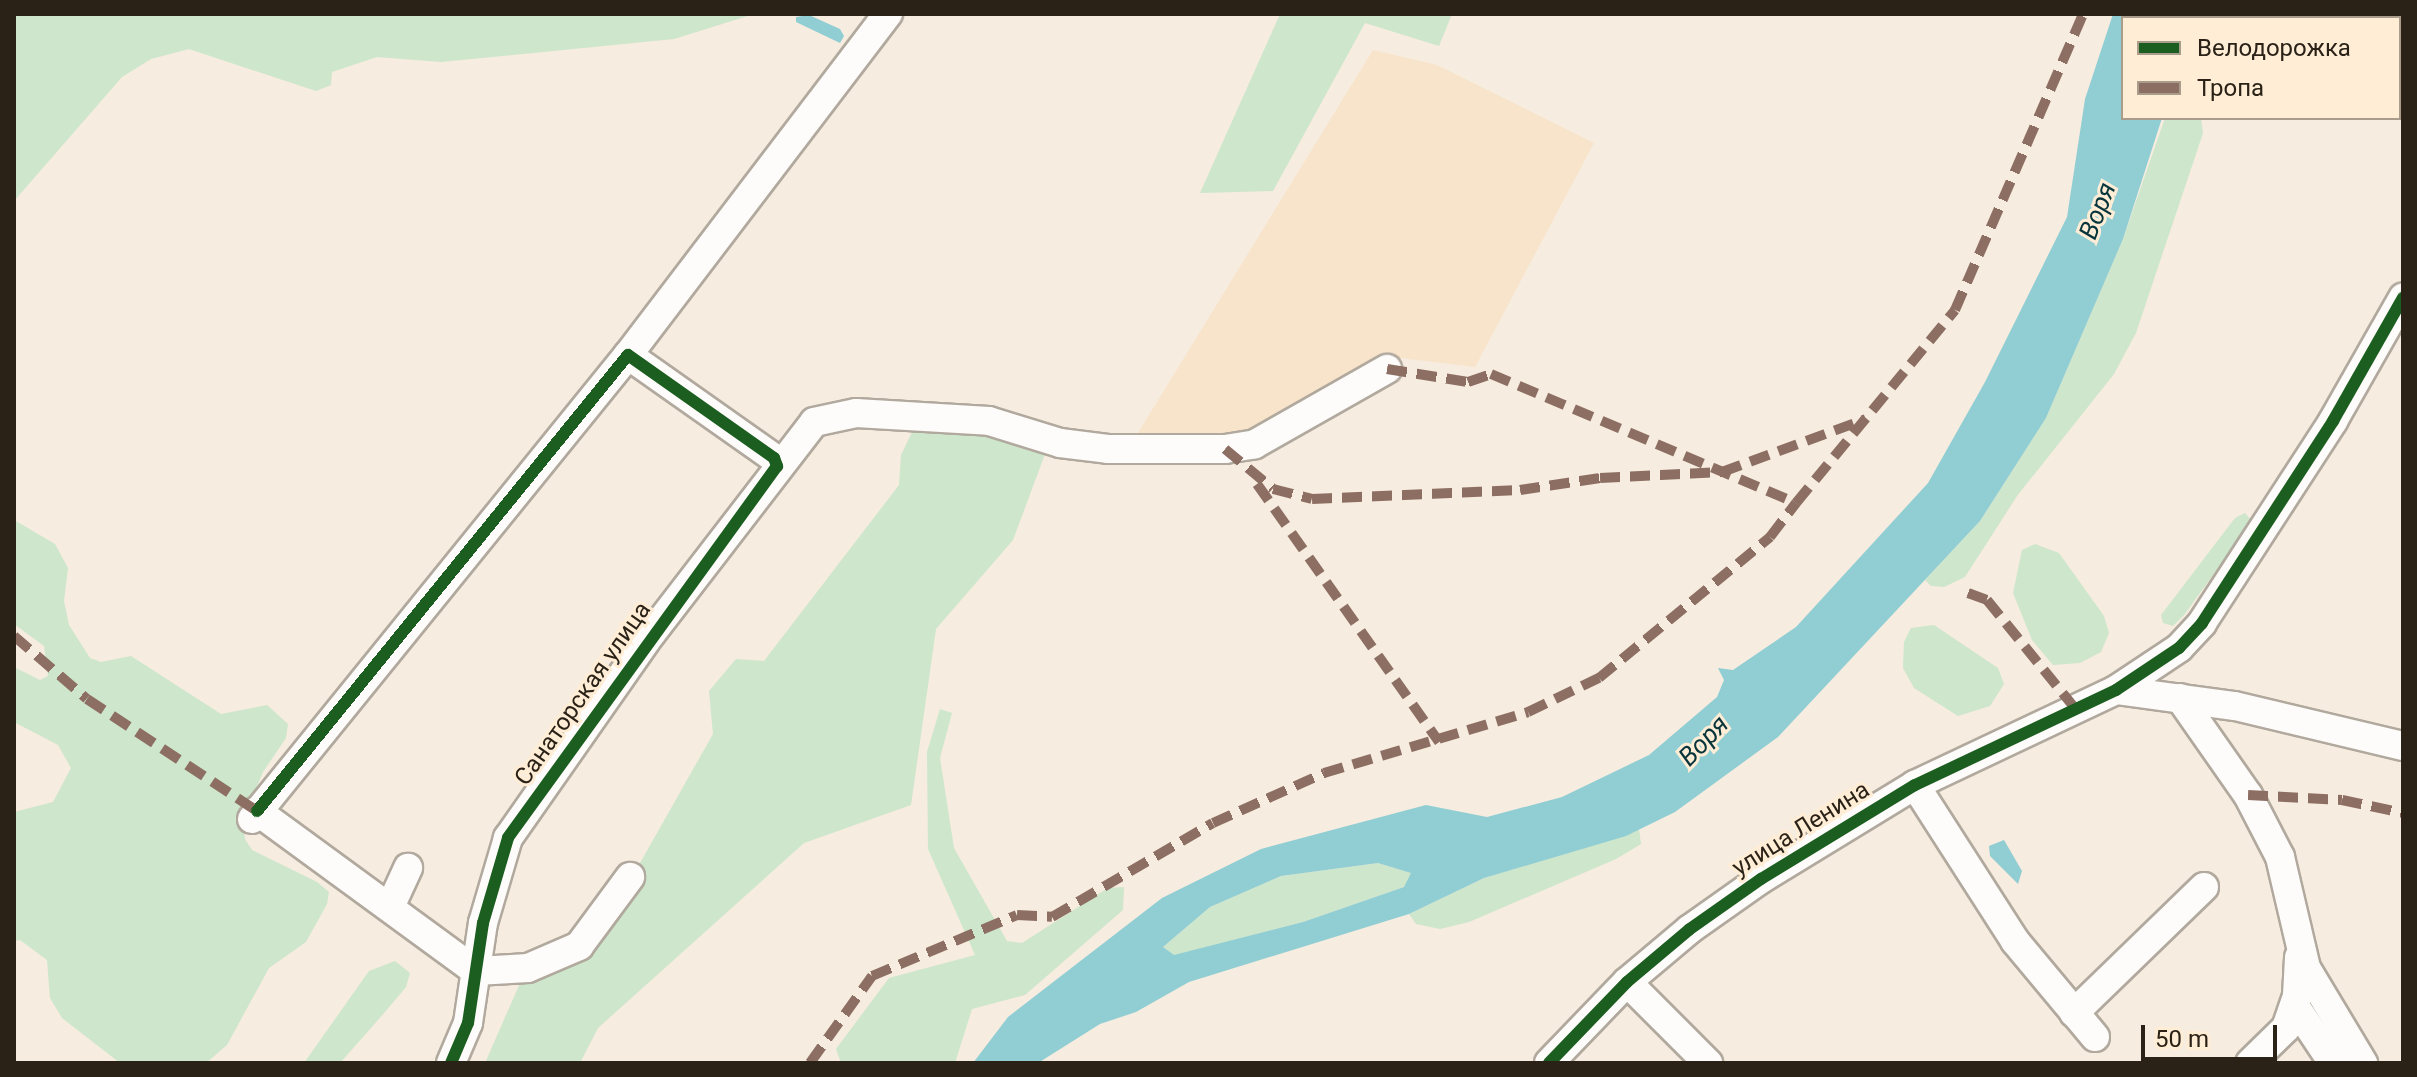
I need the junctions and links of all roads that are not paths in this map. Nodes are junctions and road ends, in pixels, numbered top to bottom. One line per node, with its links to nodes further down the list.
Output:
1 (888, 14): 3 (street)
2 (2403, 298): 6 (street, улица Ленина)
3 (628, 355): 5 (street); 13 (street)
4 (1387, 369): 5 (street, Санаторская улица)
5 (777, 466): 15 (street, Санаторская улица)
6 (2116, 690): 7 (street); 9 (street, улица Ленина)
7 (2180, 698): 8 (street); 14 (street)
8 (2403, 746)
9 (1915, 785): 16 (street, улица Ленина); 18 (street)
10 (408, 868): 13 (street)
11 (630, 877): 15 (street)
12 (2204, 887): 18 (street)
13 (391, 905): 15 (street)
14 (2300, 951): 17 (street); 25 (street)
15 (476, 971): 20 (street, Санаторская улица)
16 (1627, 982): 21 (street, улица Ленина); 22 (street)
17 (2295, 1006): 23 (street); 24 (street)
18 (2074, 1013): 19 (street)
19 (2095, 1037)
20 (451, 1063)
21 (1549, 1063)
22 (1708, 1063)
23 (2250, 1063)
24 (2333, 1063)
25 (2363, 1063)

